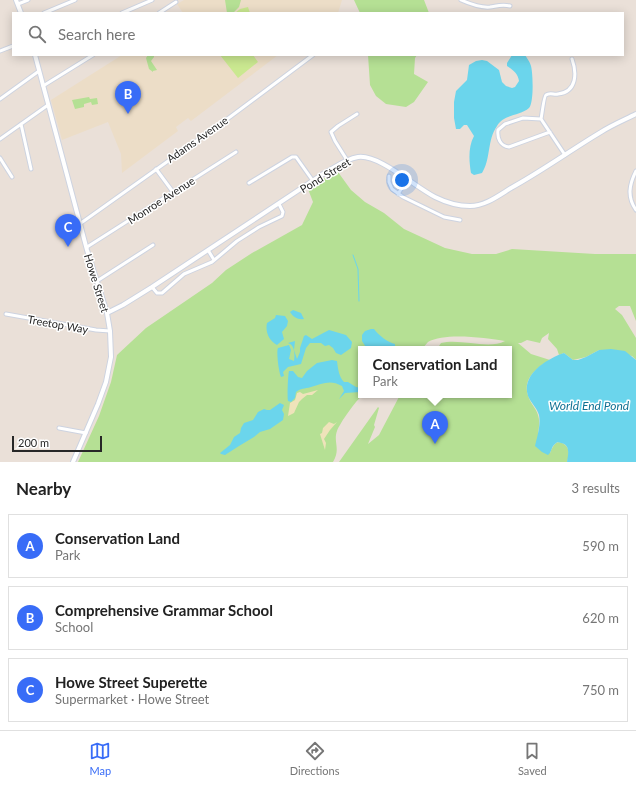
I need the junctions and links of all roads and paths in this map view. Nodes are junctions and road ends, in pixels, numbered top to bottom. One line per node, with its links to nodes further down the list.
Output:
1 (28, 0): 6 (street)
2 (75, 0): 10 (street)
3 (152, 0): 5 (street)
4 (461, 0): 8 (street)
5 (146, 1): 11 (street)
6 (17, 2): 9 (street)
7 (176, 2): 12 (street)
8 (510, 6)
9 (21, 12)
10 (46, 12)
11 (124, 12)
12 (161, 12)
13 (12, 46): 14 (street)
14 (0, 51)
15 (35, 56): 19 (street, Howe Street)
16 (91, 56): 20 (street)
17 (313, 56): 34 (street, Adams Avenue)
18 (572, 59): 25 (street)
19 (39, 71): 20 (street, Howe Street); 21 (street)
20 (43, 86): 22 (street, Howe Street)
21 (0, 99)
22 (48, 105): 26 (street); 46 (street, Howe Street)
23 (358, 114): 32 (street)
24 (636, 116): 30 (street, Pond Street)
25 (541, 119): 27 (street); 27 (street)
26 (21, 124): 28 (street); 33 (street)
27 (550, 132): 30 (street)
28 (0, 139)
29 (236, 152): 41 (street, Monroe Avenue)
30 (565, 154): 38 (street, Pond Street)
31 (0, 158): 37 (street)
32 (347, 160): 38 (street, Pond Street); 39 (street, Pond Street)
33 (31, 169)
34 (156, 169): 41 (street); 46 (street, Adams Avenue)
35 (636, 171): 44 (street)
36 (390, 176): 42 (street)
37 (12, 177)
38 (407, 180): 42 (street)
39 (313, 181): 40 (street); 43 (street, Pond Street)
40 (249, 183)
41 (173, 192): 48 (street, Monroe Avenue)
42 (398, 194): 45 (street)
43 (279, 204): 49 (street, Pond Street); 50 (street)
44 (636, 210)
45 (460, 220)
46 (80, 223): 48 (street, Howe Street)
47 (153, 245): 51 (street)
48 (87, 247): 51 (street, Howe Street)
49 (208, 250): 50 (street); 52 (street, Pond Street)
50 (214, 260): 52 (street)
51 (97, 281): 53 (street, Howe Street)
52 (152, 287): 53 (street, Pond Street)
53 (107, 313): 55 (street, Howe Street)
54 (6, 314): 55 (street, Treetop Way)
55 (110, 331): 57 (street, Howe Street)
56 (59, 428): 57 (street)
57 (86, 433): 58 (street, Howe Street)
58 (74, 462)

